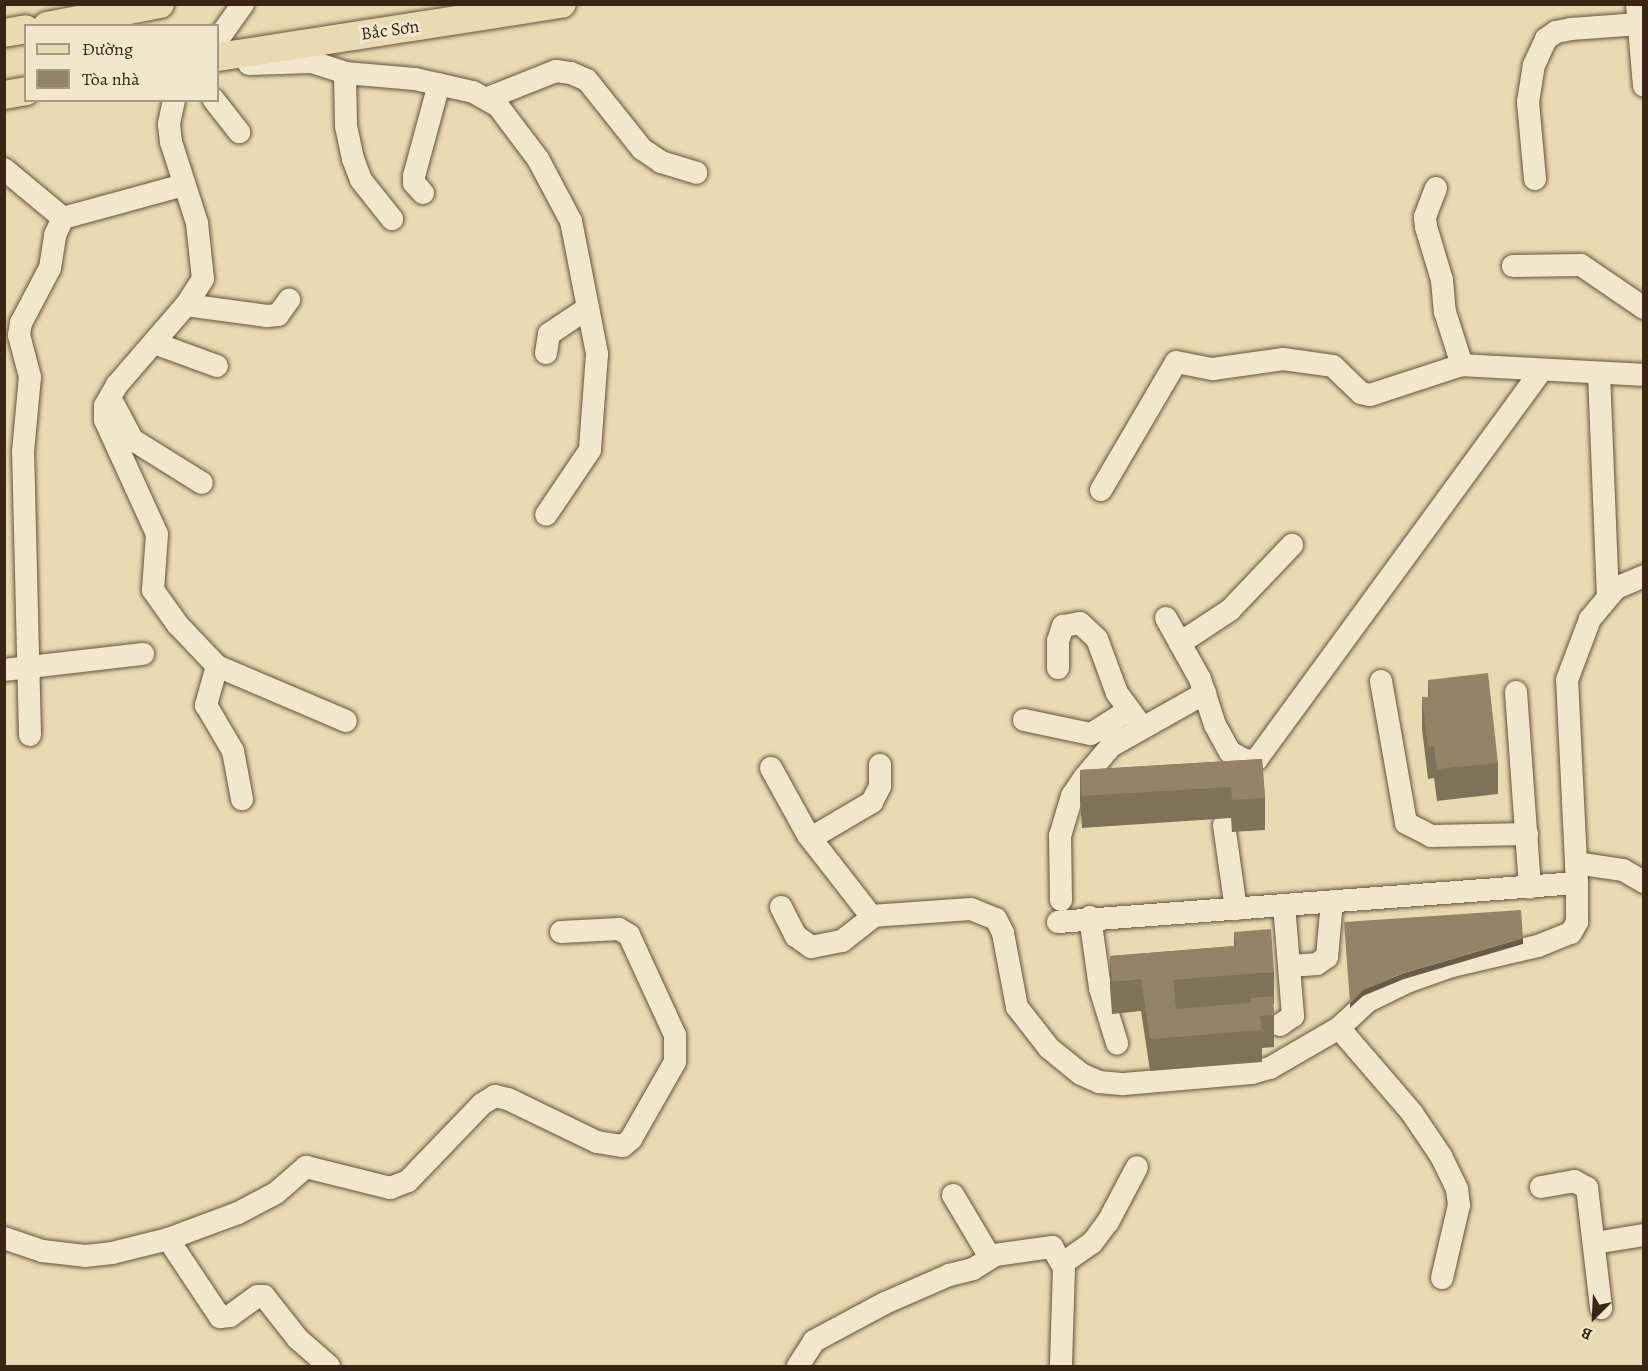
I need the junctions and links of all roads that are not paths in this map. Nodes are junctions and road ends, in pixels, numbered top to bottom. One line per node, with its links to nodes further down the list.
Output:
1 (160, 4): 5 (main road)
2 (243, 4): 8 (street)
3 (562, 4): 9 (main road, Bắc Sơn)
4 (1638, 14): 13 (street); 22 (street)
5 (57, 24)
6 (24, 29): 7 (main road)
7 (4, 33)
8 (219, 38)
9 (219, 57)
10 (219, 68): 11 (street)
11 (345, 73): 12 (street); 27 (street)
12 (439, 84): 16 (street); 25 (street)
13 (1644, 86)
14 (24, 91): 15 (main road)
15 (4, 95)
16 (488, 98): 21 (street); 31 (street)
17 (174, 102): 23 (street)
18 (216, 102): 19 (street)
19 (239, 132)
20 (4, 169): 26 (street)
21 (696, 173)
22 (1535, 179)
23 (184, 185): 26 (street); 30 (street)
24 (1436, 188): 37 (street)
25 (423, 194)
26 (63, 218): 33 (street)
27 (392, 219)
28 (1513, 266): 32 (street)
29 (290, 300): 30 (street)
30 (186, 305): 35 (street)
31 (588, 308): 36 (street); 45 (street)
32 (1644, 308)
33 (21, 323): 34 (street); 53 (street)
34 (4, 340)
35 (154, 343): 38 (street); 42 (street)
36 (546, 353)
37 (1462, 365): 39 (street); 44 (street)
38 (217, 366)
39 (1541, 371): 40 (street); 58 (street)
40 (1599, 374): 41 (street); 48 (street)
41 (1644, 375)
42 (110, 396): 43 (street); 52 (street)
43 (202, 483)
44 (1101, 490)
45 (546, 515)
46 (1292, 545): 50 (street)
47 (1644, 576): 48 (street)
48 (1608, 595): 69 (street)
49 (1166, 618): 50 (street)
50 (1180, 643): 58 (street)
51 (143, 654): 53 (street)
52 (217, 666): 61 (street); 65 (street)
53 (28, 667): 55 (street); 62 (street)
54 (1058, 669): 59 (street)
55 (4, 670)
56 (1381, 681): 67 (street)
57 (1516, 692): 67 (street)
58 (1204, 693): 59 (street)
59 (1136, 718): 60 (street); 72 (street)
60 (1024, 720)
61 (346, 721)
62 (30, 735)
63 (880, 765): 68 (street)
64 (771, 768): 68 (street)
65 (242, 799)
66 (1224, 825): 76 (street)
67 (1527, 834): 71 (street)
68 (811, 838): 77 (street)
69 (1576, 873): 70 (street); 71 (street); 83 (street)
70 (1644, 882)
71 (1530, 886): 73 (street)
72 (1061, 900)
73 (1332, 901): 74 (street); 81 (street)
74 (1284, 905): 76 (street); 81 (street)
75 (781, 907): 77 (street)
76 (1236, 909): 78 (street)
77 (873, 917): 83 (street)
78 (1090, 917): 79 (street); 84 (street)
79 (1058, 922)
80 (561, 932): 90 (street)
81 (1290, 966): 82 (street)
82 (1280, 1025)
83 (1339, 1028): 94 (street)
84 (1117, 1043)
85 (1137, 1167): 93 (street)
86 (1541, 1186): 91 (street)
87 (953, 1195): 92 (street)
88 (1644, 1235): 91 (street)
89 (4, 1238): 90 (street)
90 (168, 1239): 96 (street)
91 (1595, 1243): 95 (street)
92 (990, 1257): 93 (street); 97 (street)
93 (1063, 1263): 98 (street)
94 (1442, 1278)
95 (1601, 1308)
96 (329, 1366)
97 (798, 1366)
98 (1060, 1366)

